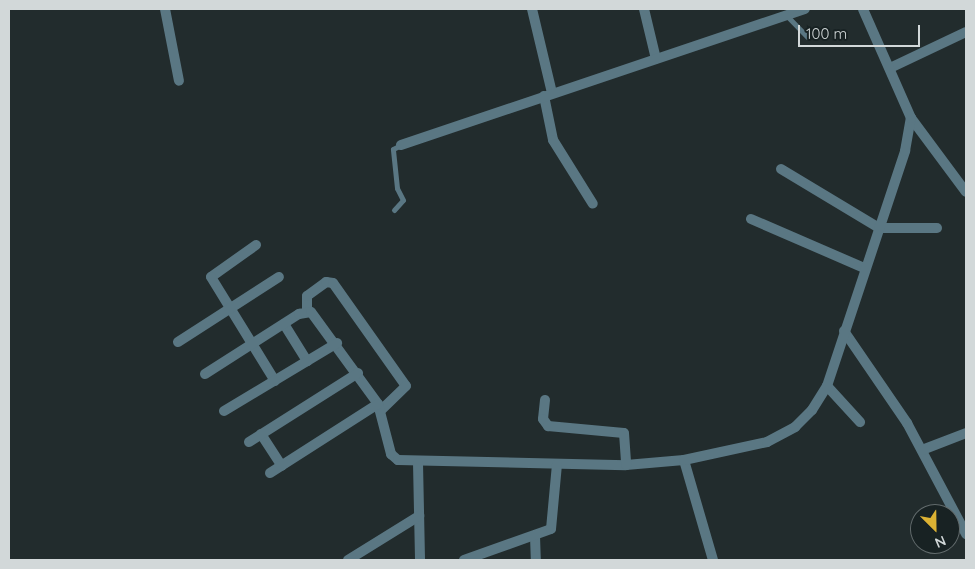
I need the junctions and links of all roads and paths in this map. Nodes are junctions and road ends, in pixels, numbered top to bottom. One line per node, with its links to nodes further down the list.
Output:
1 (165, 9): 11 (street)
2 (532, 9): 12 (street)
3 (644, 9): 9 (street)
4 (805, 9): 6 (street)
5 (863, 9): 10 (street)
6 (787, 16): 8 (lane); 9 (street)
7 (966, 32): 10 (street)
8 (807, 37)
9 (656, 59): 12 (street)
10 (890, 68): 13 (street)
11 (179, 81)
12 (548, 94): 14 (street); 17 (street)
13 (911, 118): 16 (street); 20 (street)
14 (401, 145): 18 (lane)
15 (781, 169): 20 (street)
16 (966, 192)
17 (593, 204)
18 (394, 210)
19 (751, 219): 23 (street)
20 (879, 228): 21 (street); 23 (street)
21 (936, 228)
22 (256, 245): 25 (street)
23 (864, 268): 28 (street)
24 (279, 277): 25 (street)
25 (230, 309): 29 (street); 31 (street)
26 (307, 312): 27 (street); 30 (street); 38 (street)
27 (284, 324): 31 (street); 32 (street)
28 (844, 331): 36 (street); 44 (street)
29 (178, 342)
30 (337, 343): 32 (street); 33 (street)
31 (252, 344): 34 (street); 35 (street)
32 (307, 361): 35 (street)
33 (358, 373): 38 (street); 41 (street)
34 (205, 374)
35 (275, 381): 39 (street)
36 (827, 386): 40 (street); 45 (street)
37 (545, 400): 48 (street)
38 (380, 407): 46 (street); 49 (street)
39 (224, 411)
40 (860, 422)
41 (261, 434): 43 (street); 49 (street)
42 (966, 434): 44 (street)
43 (248, 442)
44 (922, 450): 52 (street)
45 (684, 460): 48 (street); 58 (street)
46 (418, 463): 47 (street); 51 (street)
47 (556, 464): 48 (street); 53 (street)
48 (626, 465)
49 (282, 466): 50 (street)
50 (270, 473)
51 (419, 516): 54 (street); 55 (street)
52 (966, 534)
53 (535, 536): 56 (street); 57 (street)
54 (348, 560)
55 (420, 560)
56 (464, 560)
57 (536, 560)
58 (713, 560)

